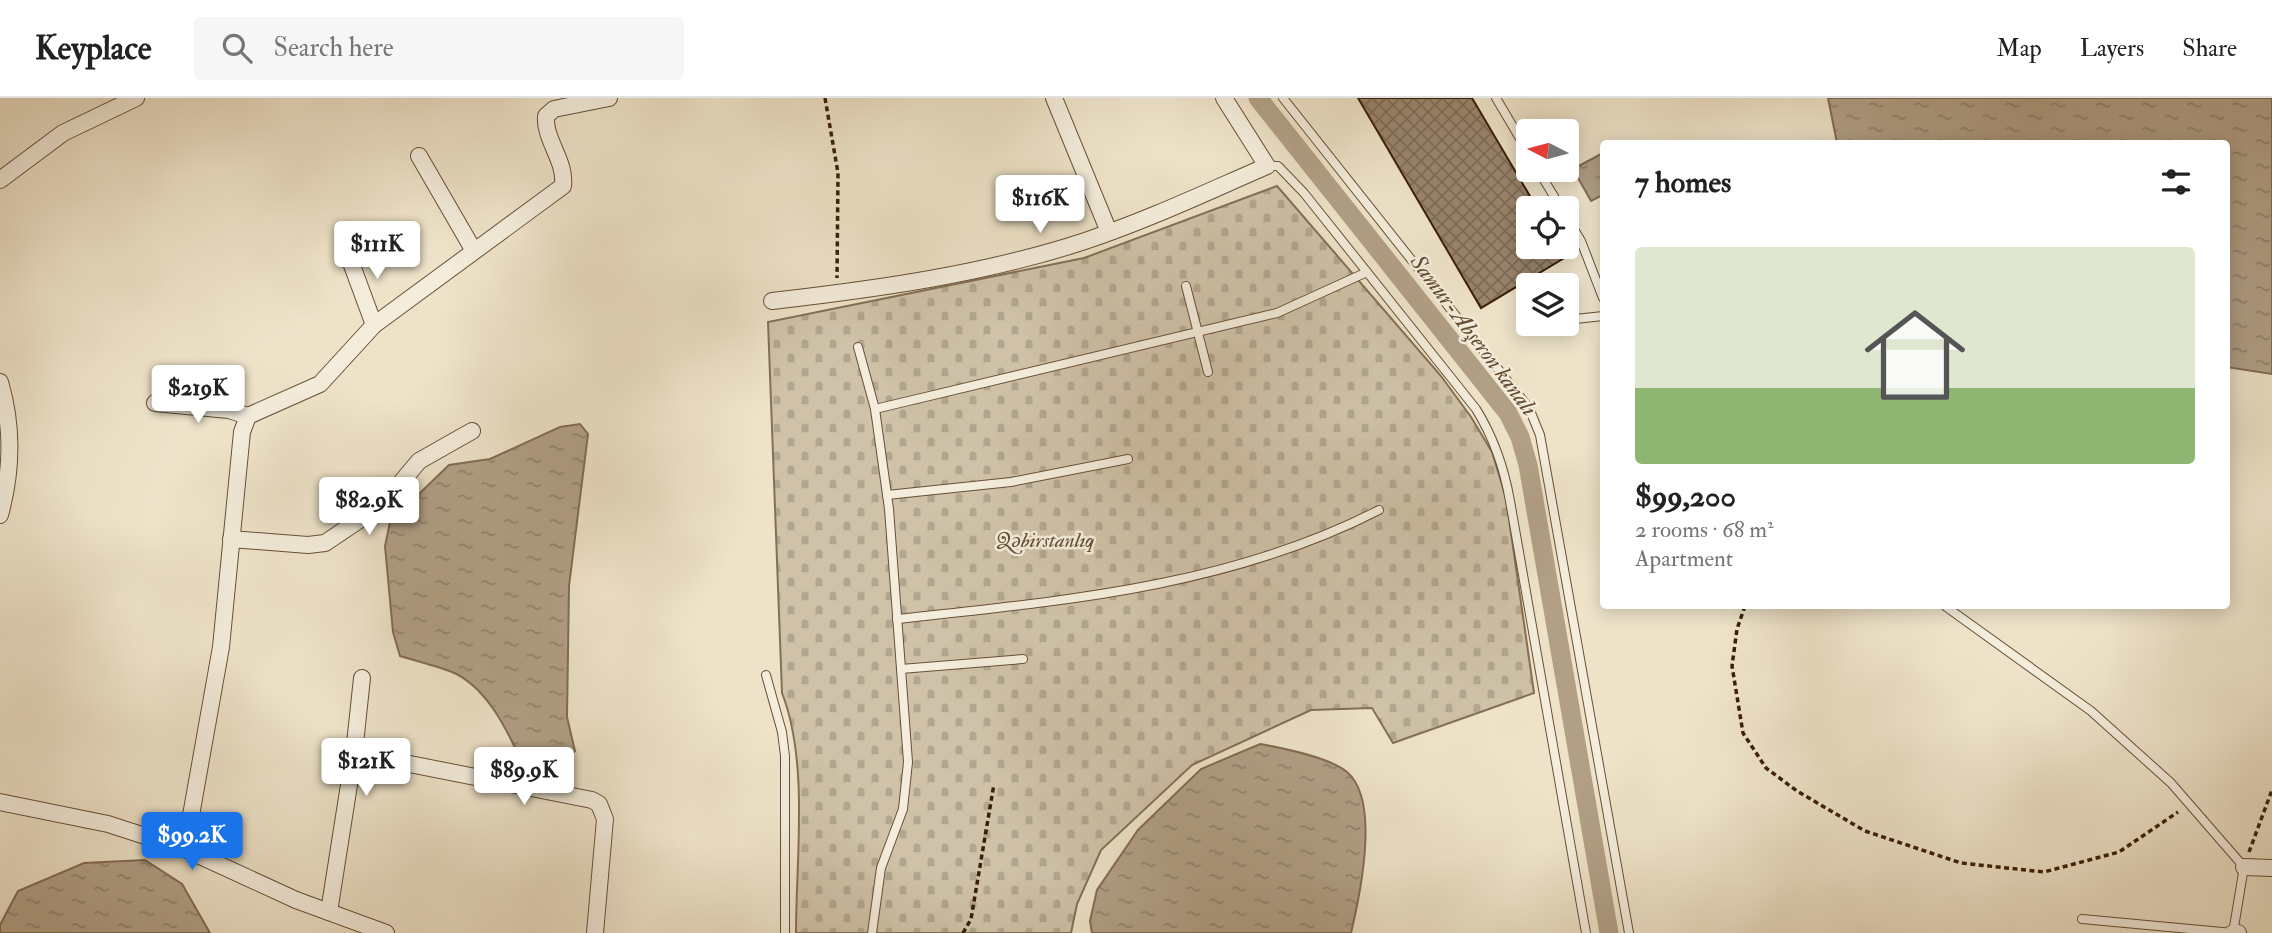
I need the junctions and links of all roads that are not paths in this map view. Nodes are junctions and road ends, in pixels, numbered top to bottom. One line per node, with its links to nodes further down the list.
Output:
1 (136, 98): 10 (street)
2 (609, 98): 14 (street)
3 (1054, 98): 11 (street)
4 (1224, 98): 9 (street)
5 (1283, 98): 53 (lane)
6 (1496, 98): 7 (lane)
7 (1516, 132)
8 (419, 156): 14 (street)
9 (1267, 166): 11 (street); 15 (lane)
10 (0, 180)
11 (1109, 232): 18 (street)
12 (1579, 238): 17 (lane)
13 (346, 249): 21 (street)
14 (474, 251): 21 (street)
15 (1367, 272): 22 (lane); 52 (lane)
16 (1186, 286): 22 (lane)
17 (1600, 290)
18 (772, 301)
19 (1600, 316): 20 (lane)
20 (1579, 319)
21 (374, 325): 28 (street)
22 (1198, 330): 24 (lane); 27 (lane)
23 (858, 348): 27 (lane)
24 (1208, 372)
25 (0, 382): 33 (street)
26 (155, 403): 28 (street)
27 (875, 410): 31 (lane)
28 (248, 416): 34 (street)
29 (472, 431): 34 (street)
30 (1128, 459): 31 (lane)
31 (887, 495): 36 (lane)
32 (1379, 510): 36 (lane)
33 (0, 515)
34 (231, 539): 43 (street)
35 (1949, 609): 44 (lane)
36 (897, 619): 38 (lane)
37 (1023, 659): 38 (lane)
38 (901, 669): 51 (lane)
39 (766, 675): 50 (lane)
40 (362, 678): 41 (street)
41 (354, 753): 46 (street); 49 (street)
42 (0, 802): 43 (street)
43 (185, 849): 46 (street)
44 (2244, 867): 45 (street); 54 (lane)
45 (2272, 868)
46 (329, 912): 48 (street)
47 (2082, 919): 54 (lane)
48 (386, 933)
49 (595, 933)
50 (785, 933)
51 (872, 933)
52 (1586, 933)
53 (1629, 933)
54 (2233, 933): 55 (street)
55 (2238, 933)

